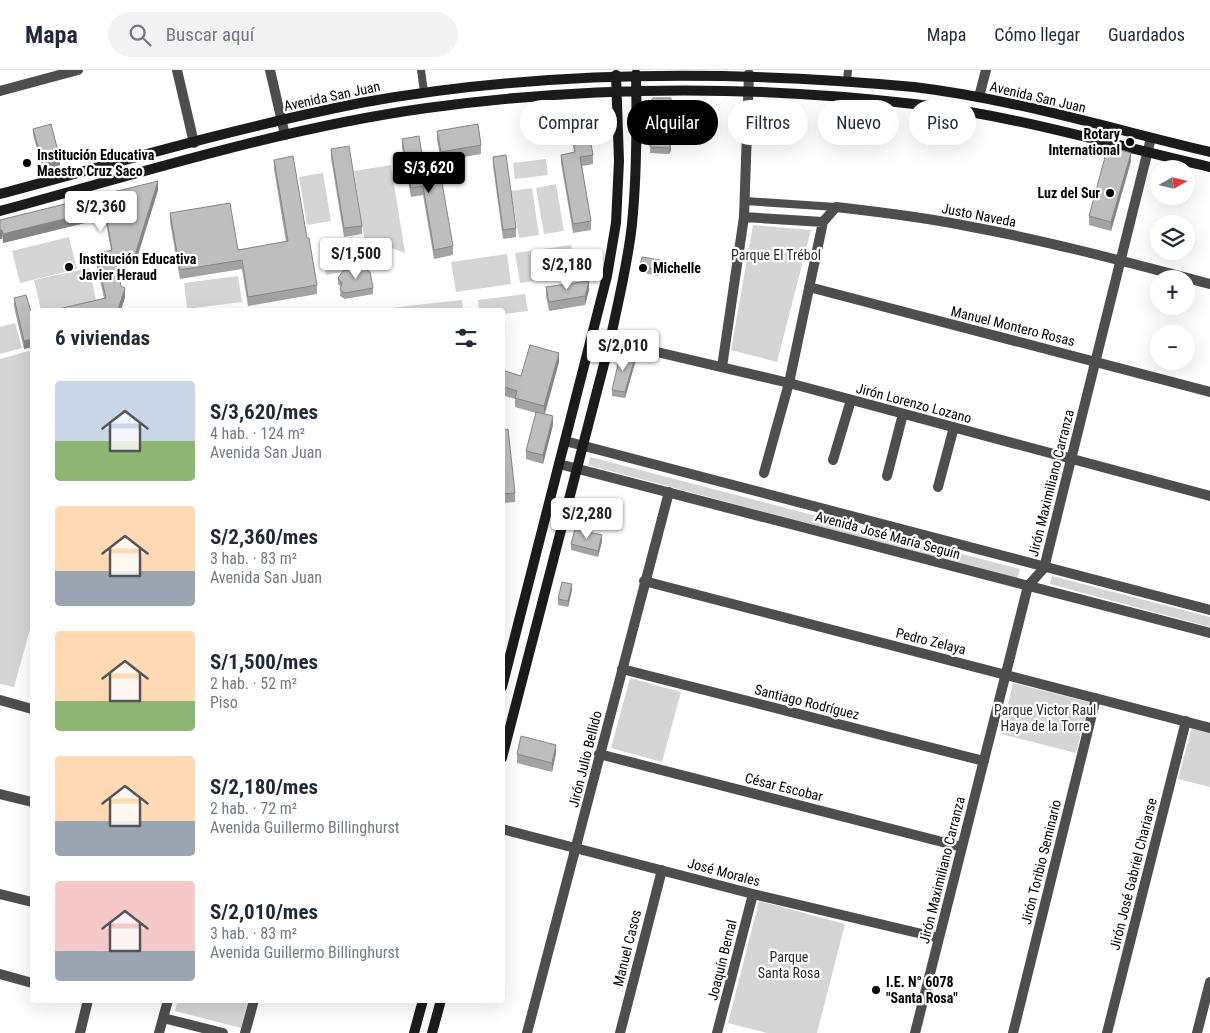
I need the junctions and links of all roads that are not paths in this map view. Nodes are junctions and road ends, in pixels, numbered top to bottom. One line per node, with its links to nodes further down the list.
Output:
1 (78, 70): 11 (street)
2 (176, 70): 20 (street)
3 (270, 70): 17 (street)
4 (421, 70): 13 (street)
5 (848, 70): 10 (street)
6 (986, 70): 16 (street)
7 (618, 72): 8 (main road, Avenida San Juan); 13 (main road, Avenida San Juan); 14 (main road)
8 (634, 72): 9 (main road, Avenida San Juan); 15 (main road)
9 (749, 74): 10 (main road, Avenida San Juan); 12 (street)
10 (847, 81): 16 (main road, Avenida San Juan)
11 (0, 91)
12 (750, 91): 15 (main road, Avenida San Juan); 22 (main road, Avenida San Juan); 25 (street)
13 (424, 92): 17 (main road, Avenida San Juan)
14 (617, 92): 15 (main road, Avenida San Juan); 18 (main road, Avenida San Juan); 41 (main road)
15 (636, 92): 33 (main road)
16 (979, 97): 19 (main road, Avenida San Juan)
17 (282, 120): 18 (street); 20 (main road, Avenida San Juan)
18 (285, 135): 27 (main road, Avenida San Juan)
19 (1151, 138): 21 (main road, Avenida San Juan); 22 (street, Jirón Maximiliano Carranza)
20 (194, 142): 24 (main road, Avenida San Juan)
21 (1210, 152)
22 (1147, 153): 23 (main road, Avenida San Juan); 30 (street, Jirón Maximiliano Carranza)
23 (1210, 166)
24 (0, 194)
25 (745, 201): 26 (street); 28 (street)
26 (836, 207): 29 (street); 30 (street, Justo Naveda)
27 (0, 211)
28 (744, 217): 29 (street); 35 (street)
29 (823, 222): 32 (street)
30 (1121, 260): 31 (street, Justo Naveda); 34 (street, Jirón Maximiliano Carranza)
31 (1210, 284)
32 (809, 287): 34 (street, Manuel Montero Rosas); 36 (street)
33 (610, 341): 35 (street, Jirón Lorenzo Lozano); 42 (main road)
34 (1095, 361): 37 (street, Manuel Montero Rosas); 43 (street, Jirón Maximiliano Carranza)
35 (722, 367): 36 (street, Jirón Lorenzo Lozano)
36 (789, 383): 38 (street, Jirón Lorenzo Lozano); 47 (street)
37 (1210, 392)
38 (851, 400): 39 (street, Jirón Lorenzo Lozano); 44 (street)
39 (903, 414): 40 (street, Jirón Lorenzo Lozano); 48 (street)
40 (954, 427): 43 (street, Jirón Lorenzo Lozano); 49 (street)
41 (565, 442): 42 (street, Avenida José María Seguín); 45 (main road)
42 (583, 446): 46 (main road); 52 (street, Avenida José María Seguín)
43 (1072, 459): 51 (street, Jirón Lorenzo Lozano); 52 (street, Jirón Maximiliano Carranza)
44 (833, 460)
45 (559, 464): 46 (street, Avenida José María Seguín); 59 (main road)
46 (576, 468): 50 (street, Avenida José María Seguín); 65 (main road)
47 (764, 473)
48 (887, 476)
49 (938, 487)
50 (669, 492): 53 (street, Jirón Julio Bellido); 54 (street, Avenida José María Seguín)
51 (1210, 496)
52 (1044, 568): 54 (street, Jirón Maximiliano Carranza); 55 (street, Avenida José María Seguín)
53 (644, 581): 57 (street, Jirón Julio Bellido); 58 (street, Pedro Zelaya)
54 (1028, 586): 56 (street, Avenida José María Seguín); 58 (street, Jirón Maximiliano Carranza)
55 (1210, 610)
56 (1210, 633)
57 (622, 669): 66 (street, Jirón Julio Bellido); 67 (street, Santiago Rodríguez)
58 (1006, 674): 60 (street, Pedro Zelaya); 67 (street, Jirón Maximiliano Carranza)
59 (505, 675)
60 (1096, 698): 63 (street, Pedro Zelaya); 97 (street, Jirón Toribio Seminario)
61 (0, 700): 62 (street)
62 (30, 708)
63 (1186, 721): 64 (street, Pedro Zelaya); 98 (street, Jirón José Gabriel Chariarse)
64 (1210, 728)
65 (505, 746)
66 (599, 754): 71 (street, César Escobar); 72 (street, Jirón Julio Bellido)
67 (984, 761): 71 (street, Jirón Maximiliano Carranza)
68 (0, 794): 69 (street)
69 (30, 802)
70 (505, 830): 72 (street, José Morales)
71 (962, 847): 77 (street, Jirón Maximiliano Carranza)
72 (577, 848): 73 (street, José Morales); 93 (street, Jirón Julio Bellido)
73 (662, 870): 75 (street, José Morales); 94 (street, Manuel Casos)
74 (0, 894): 76 (street)
75 (753, 894): 77 (street, José Morales); 95 (street, Joaquín Bernal)
76 (30, 902)
77 (939, 938): 96 (street, Jirón Maximiliano Carranza)
78 (0, 974): 79 (street)
79 (30, 982)
80 (1210, 982): 99 (street)
81 (87, 1003): 87 (street)
82 (167, 1003): 86 (street)
83 (253, 1003): 90 (street)
84 (422, 1003): 91 (main road)
85 (440, 1003): 92 (main road)
86 (163, 1018): 88 (street); 89 (street)
87 (80, 1033)
88 (160, 1033)
89 (223, 1033)
90 (246, 1033)
91 (414, 1033)
92 (432, 1033)
93 (527, 1033)
94 (620, 1033)
95 (719, 1033)
96 (915, 1033)
97 (1013, 1033)
98 (1107, 1033)
99 (1197, 1033)

